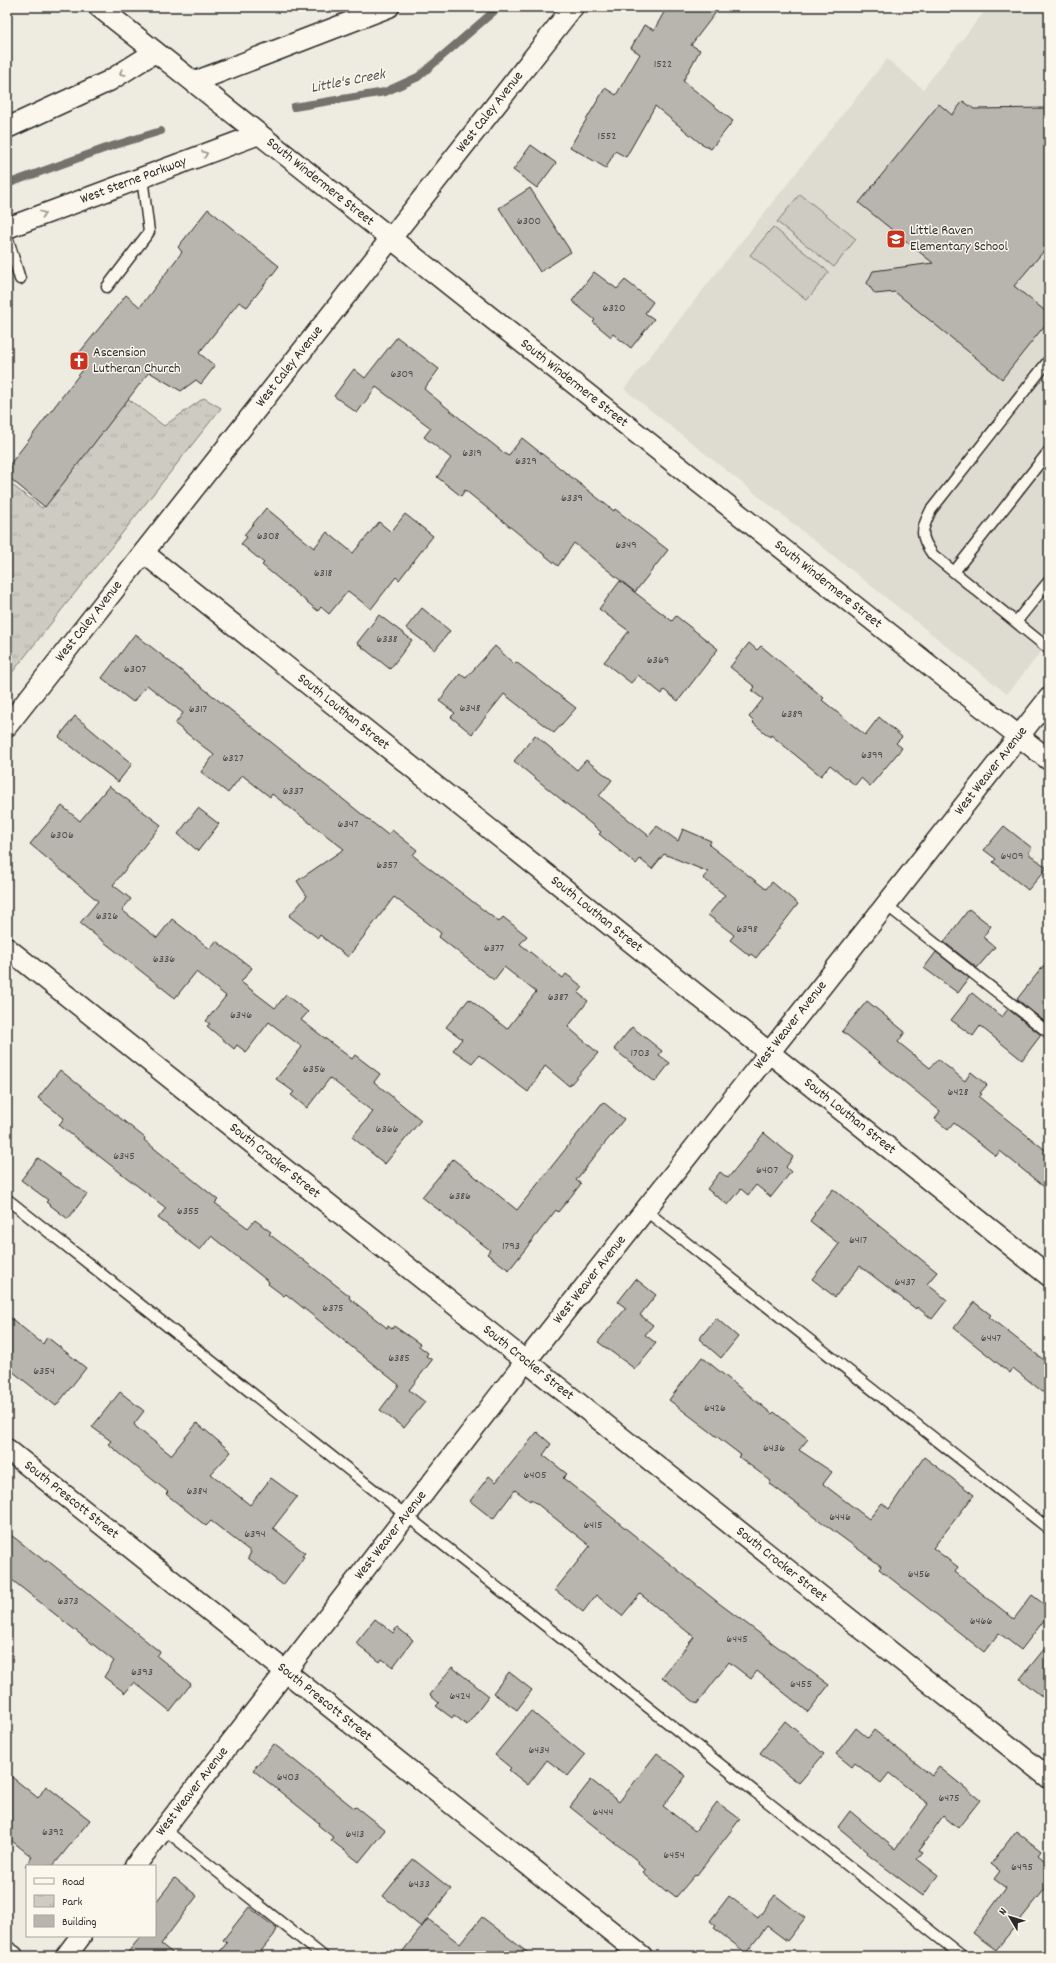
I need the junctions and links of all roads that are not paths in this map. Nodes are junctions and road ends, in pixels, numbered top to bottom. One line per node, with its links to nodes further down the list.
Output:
1 (99, 7): 4 (street, South Windermere Street)
2 (389, 7): 5 (street)
3 (573, 7): 11 (street, West Caley Avenue)
4 (155, 52): 5 (street, South Windermere Street); 6 (street, one-way to 6)
5 (194, 82): 7 (street, South Windermere Street)
6 (7, 128)
7 (260, 134): 8 (street, West Sterne Parkway, one-way to 7); 11 (street, South Windermere Street)
8 (142, 177): 9 (street, West Sterne Parkway, one-way to 8); 13 (lane)
9 (7, 228)
10 (7, 236): 12 (lane)
11 (391, 239): 16 (street, West Caley Avenue); 23 (street, South Windermere Street)
12 (20, 279)
13 (107, 287)
14 (1049, 360): 17 (lane)
15 (1049, 451): 17 (lane)
16 (144, 553): 22 (street, West Caley Avenue); 28 (street, South Louthan Street)
17 (954, 572): 19 (lane)
18 (1049, 581): 19 (lane)
19 (1016, 622): 20 (lane)
20 (1049, 649)
21 (1049, 698): 23 (street, West Weaver Avenue)
22 (7, 726)
23 (1018, 736): 24 (street, South Windermere Street); 25 (street, West Weaver Avenue)
24 (1049, 760)
25 (886, 904): 27 (lane); 28 (street, West Weaver Avenue)
26 (7, 948): 32 (street, South Crocker Street)
27 (1049, 1033)
28 (768, 1052): 30 (street, West Weaver Avenue); 31 (street, South Louthan Street)
29 (7, 1199): 34 (lane)
30 (644, 1210): 32 (street, West Weaver Avenue); 35 (lane)
31 (1049, 1276)
32 (526, 1361): 34 (street, West Weaver Avenue); 37 (street, South Crocker Street)
33 (7, 1449): 36 (street, South Prescott Street)
34 (406, 1515): 36 (street, West Weaver Avenue); 46 (lane)
35 (1049, 1529)
36 (286, 1670): 38 (street, West Weaver Avenue); 45 (street, South Prescott Street)
37 (1049, 1778)
38 (164, 1829): 39 (street, West Weaver Avenue); 44 (lane)
39 (136, 1865)
40 (81, 1937): 43 (street)
41 (7, 1952): 42 (street)
42 (13, 1956)
43 (66, 1956)
44 (323, 1956)
45 (642, 1956)
46 (962, 1956)

